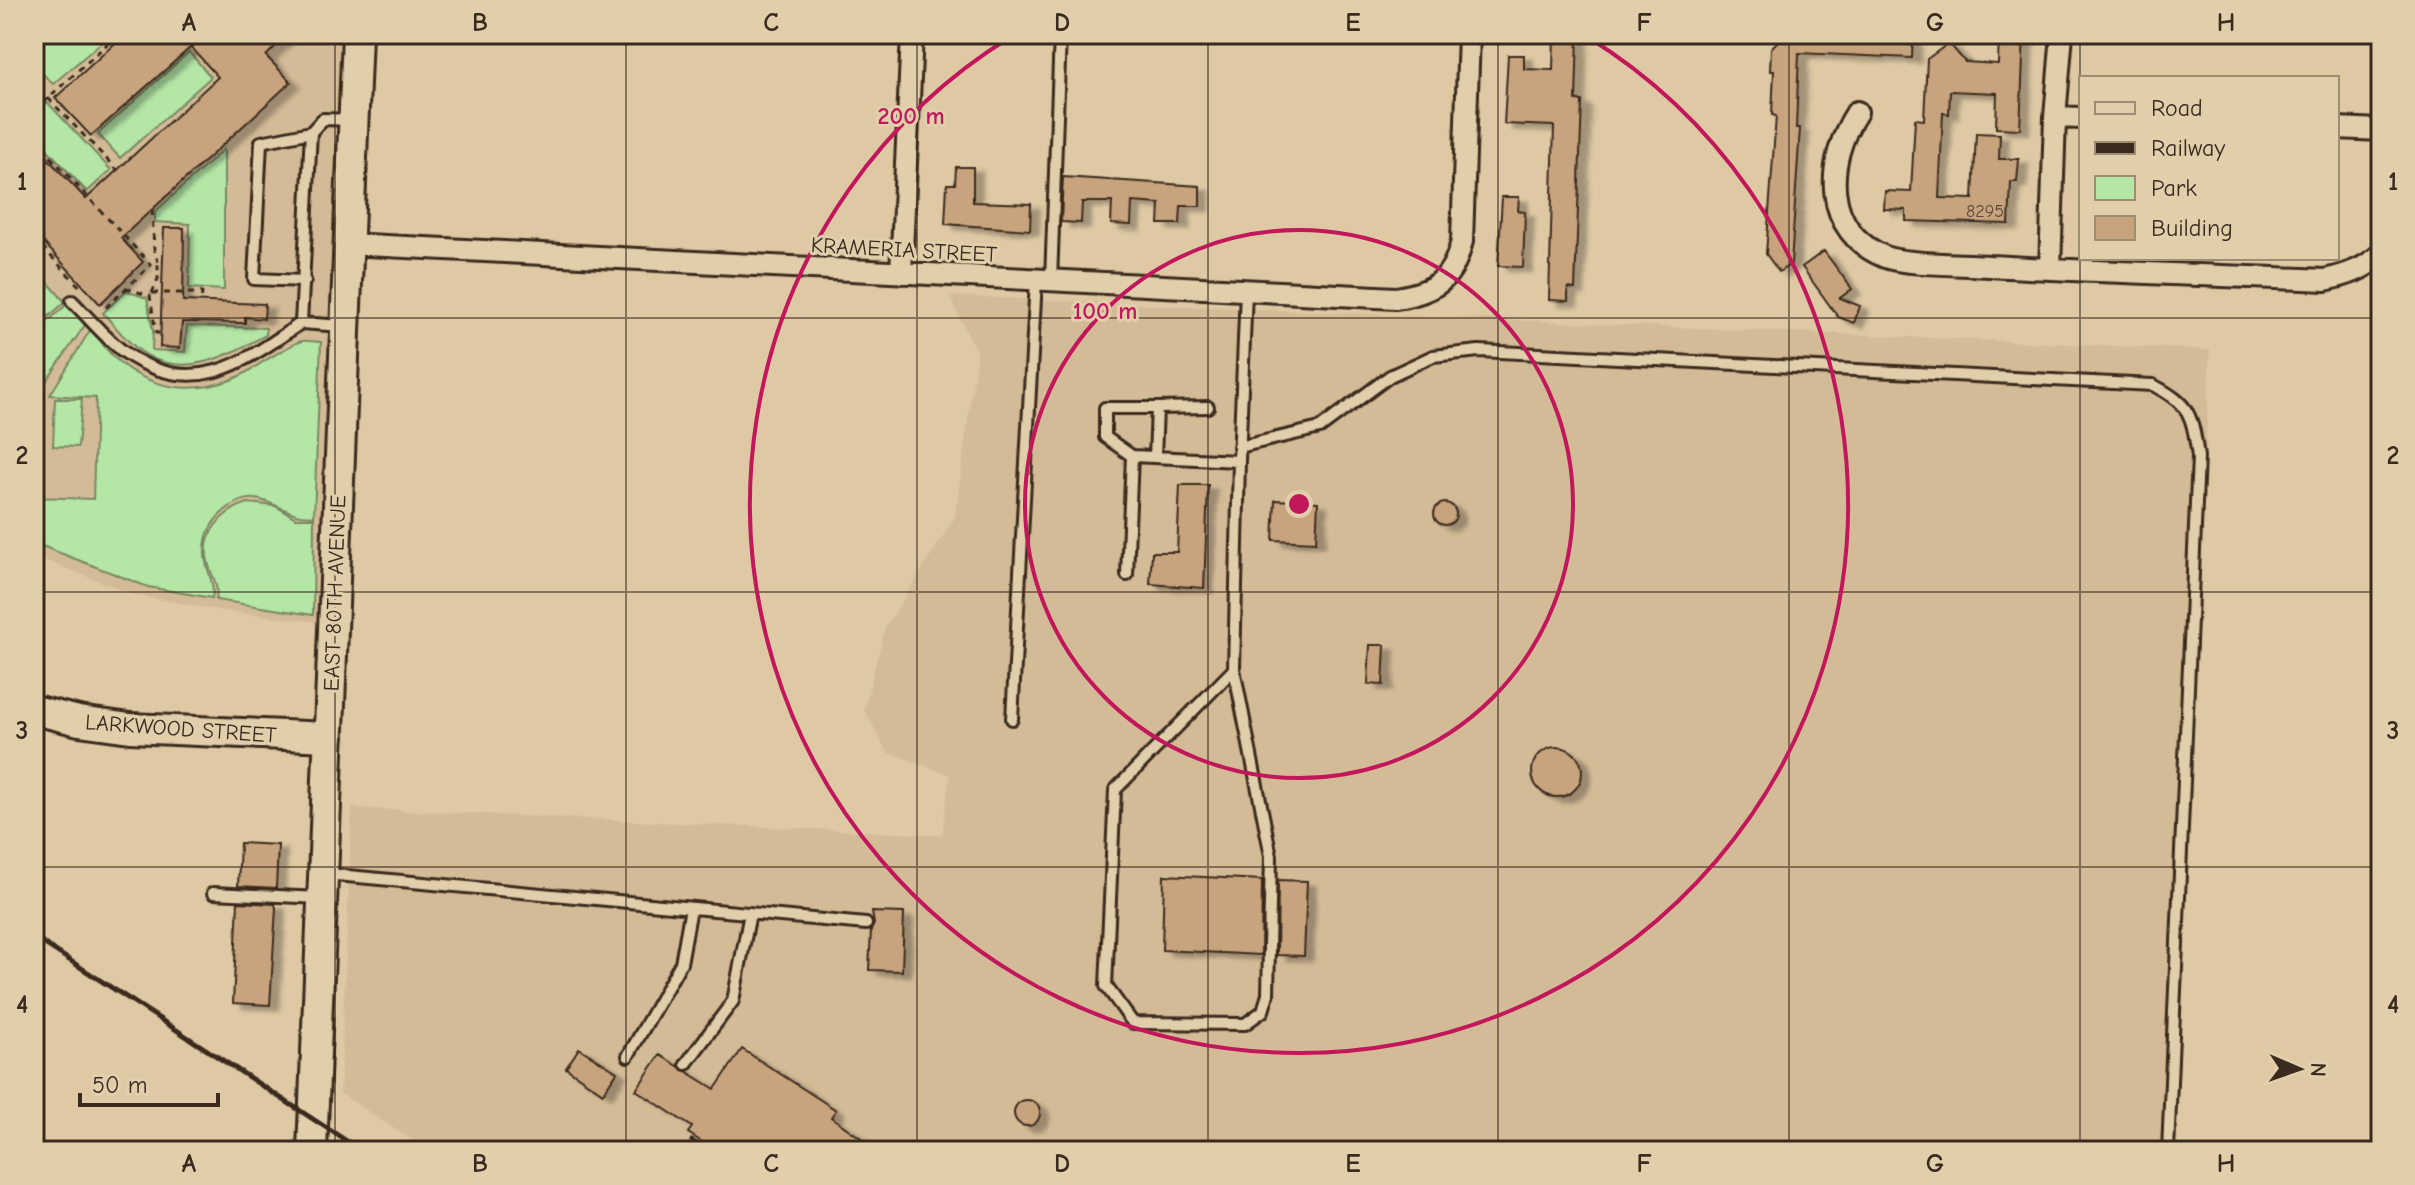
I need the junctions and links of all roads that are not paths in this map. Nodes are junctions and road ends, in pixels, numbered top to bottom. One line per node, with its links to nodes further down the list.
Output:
1 (357, 34): 9 (street, EAST 80TH AVENUE)
2 (912, 34): 16 (street)
3 (1060, 34): 17 (lane)
4 (1469, 34): 19 (street, KRAMERIA STREET)
5 (2062, 34): 7 (street)
6 (1857, 112): 15 (street)
7 (2055, 117): 8 (street); 15 (street)
8 (2079, 118)
9 (353, 120): 12 (lane); 13 (street, EAST 80TH AVENUE)
10 (2339, 128): 11 (street)
11 (2381, 130)
12 (311, 132): 18 (lane); 18 (lane)
13 (347, 244): 16 (street, KRAMERIA STREET); 22 (street, EAST 80TH AVENUE)
14 (2381, 254): 15 (street)
15 (2050, 269)
16 (901, 273): 17 (street, KRAMERIA STREET)
17 (1044, 280): 19 (street, KRAMERIA STREET); 32 (lane)
18 (305, 281): 21 (lane)
19 (1246, 291): 25 (lane)
20 (72, 301): 21 (lane)
21 (301, 323): 22 (lane)
22 (344, 326): 33 (street, EAST 80TH AVENUE)
23 (1208, 407): 24 (lane)
24 (1157, 408): 26 (lane); 27 (lane)
25 (1239, 447): 28 (lane); 42 (lane)
26 (1132, 456): 27 (lane); 29 (lane)
27 (1155, 457): 28 (lane)
28 (1239, 461): 30 (lane)
29 (1127, 575)
30 (1234, 669): 30 (lane)
31 (34, 710): 33 (street, LARKWOOD STREET)
32 (1012, 719)
33 (329, 737): 34 (street, EAST 80TH AVENUE)
34 (324, 886): 35 (lane); 36 (lane); 41 (street, EAST 80TH AVENUE)
35 (213, 893)
36 (691, 908): 37 (lane); 39 (lane)
37 (750, 913): 38 (lane); 40 (lane)
38 (866, 924)
39 (628, 1056)
40 (686, 1064)
41 (312, 1151)
42 (2168, 1151)

